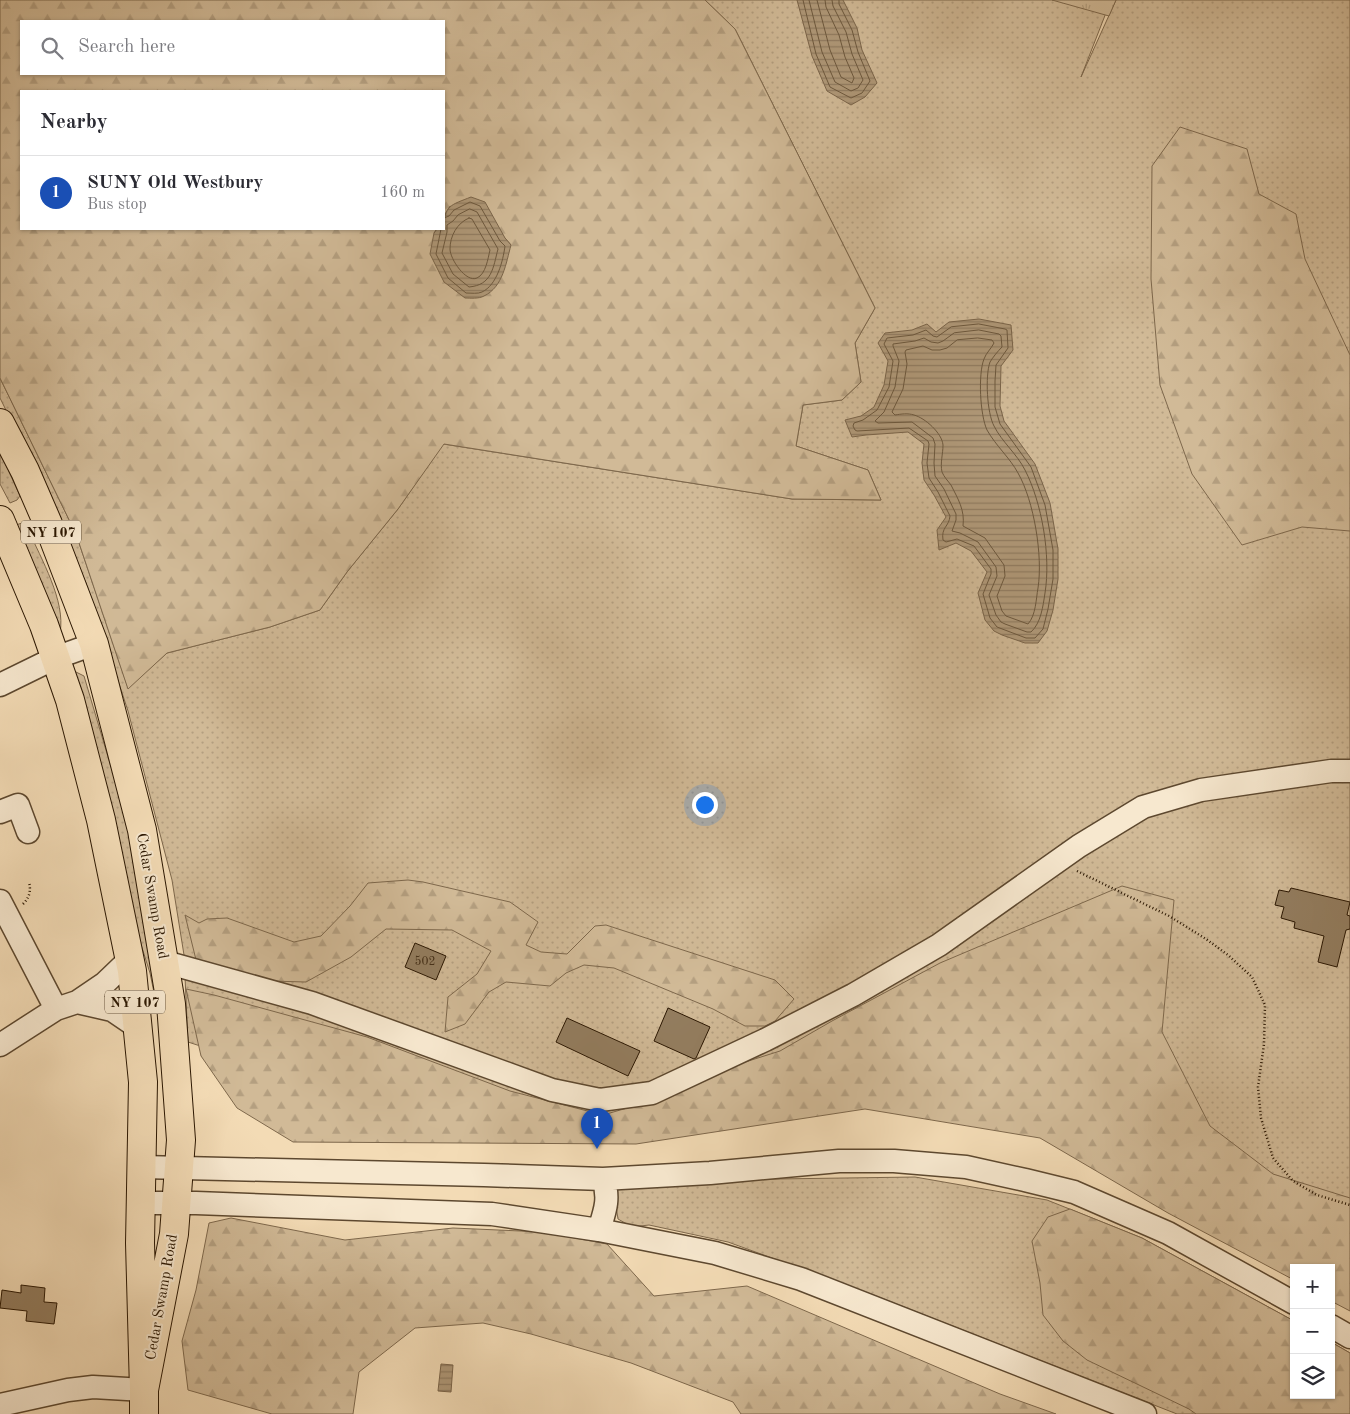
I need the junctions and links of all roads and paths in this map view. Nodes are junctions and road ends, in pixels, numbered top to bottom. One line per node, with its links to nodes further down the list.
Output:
1 (0, 423): 3 (main road, Cedar Swamp Road / NY 107)
2 (0, 520): 4 (main road, Cedar Swamp Road / NY 107)
3 (94, 644): 4 (street); 12 (main road, Cedar Swamp Road / NY 107)
4 (55, 658): 5 (street); 11 (main road, Cedar Swamp Road / NY 107)
5 (0, 685)
6 (1350, 771): 9 (street)
7 (0, 812): 8 (street)
8 (28, 832)
9 (1058, 862): 12 (street); 22 (path)
10 (0, 901): 14 (street)
11 (129, 960): 13 (street); 15 (main road, Cedar Swamp Road / NY 107)
12 (164, 962): 18 (main road, Cedar Swamp Road / NY 107)
13 (77, 1002): 14 (street); 15 (street)
14 (56, 1009): 16 (street)
15 (137, 1027): 17 (main road, Cedar Swamp Road / NY 107)
16 (0, 1045)
17 (142, 1167): 18 (street); 20 (main road, Cedar Swamp Road / NY 107)
18 (179, 1168): 19 (street); 21 (main road, Cedar Swamp Road / NY 107)
19 (603, 1179): 23 (street); 24 (street)
20 (141, 1202): 21 (street); 27 (main road, Cedar Swamp Road / NY 107)
21 (176, 1202): 23 (street); 27 (main road, Cedar Swamp Road / NY 107)
22 (1350, 1205)
23 (598, 1230): 29 (street)
24 (1290, 1302)
25 (1335, 1328): 26 (street)
26 (1350, 1337)
27 (144, 1402): 28 (street)
28 (0, 1406)
29 (1145, 1414)

